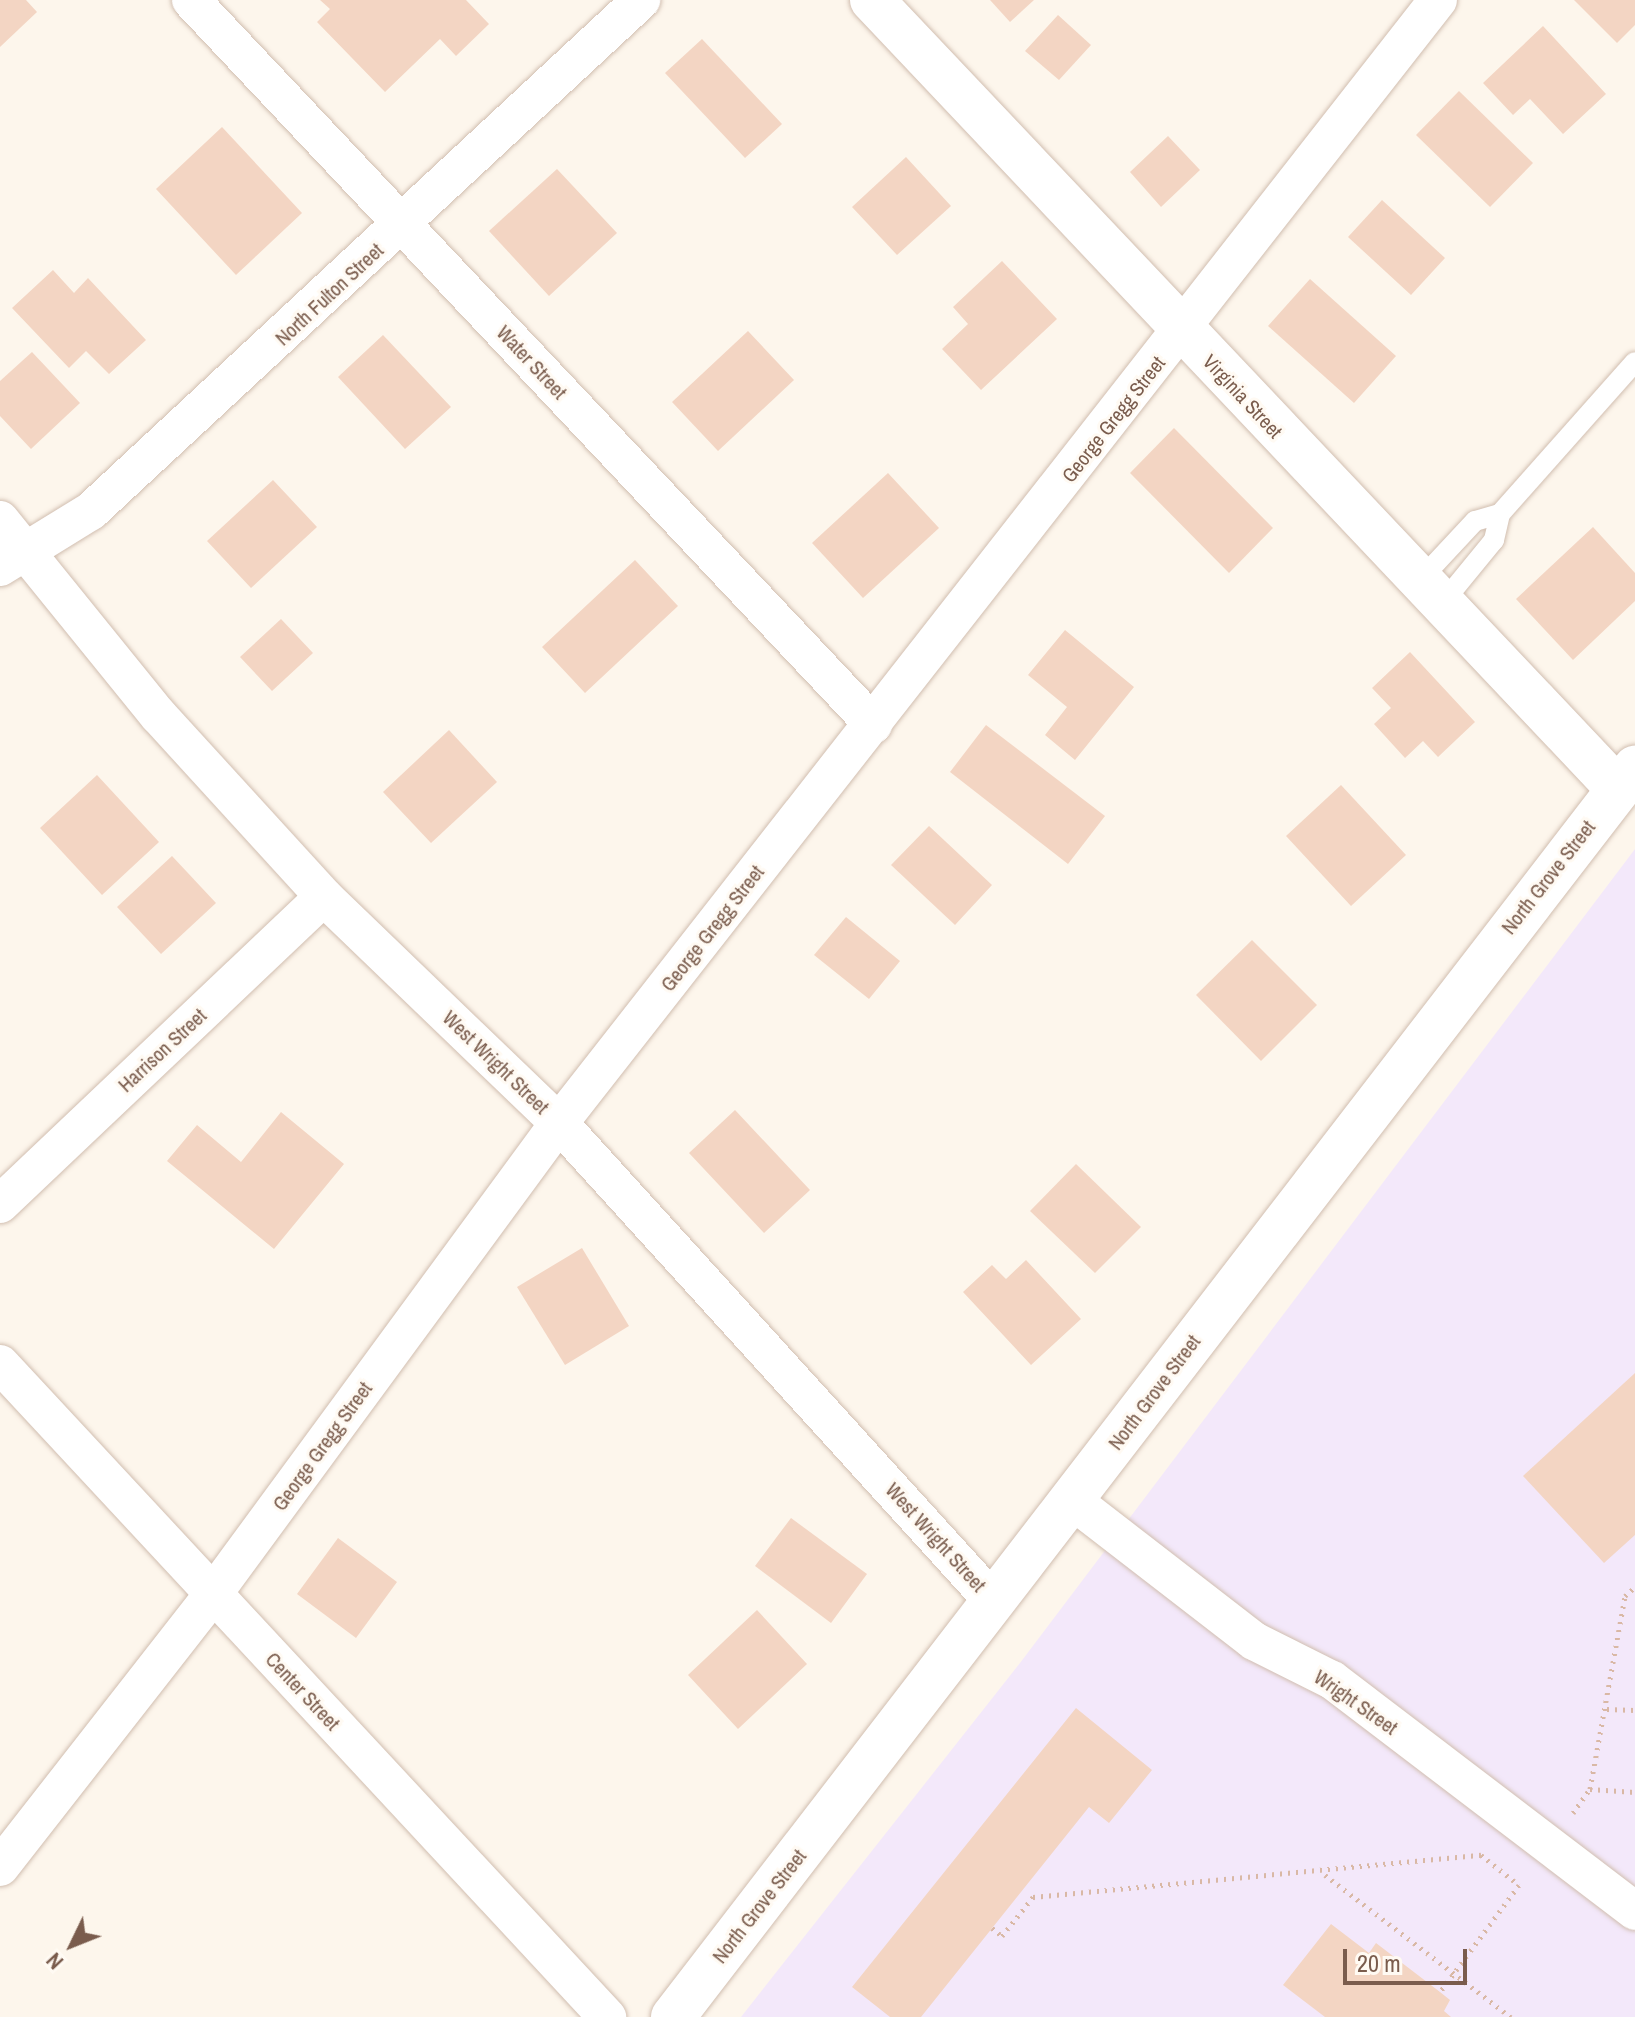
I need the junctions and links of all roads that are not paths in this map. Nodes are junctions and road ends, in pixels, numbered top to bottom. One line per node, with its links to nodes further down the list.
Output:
1 (191, 0): 5 (street, Water Street)
2 (641, 0): 5 (street, North Fulton Street)
3 (872, 0): 6 (main road, Virginia Street)
4 (1438, 0): 6 (street, George Gregg Street)
5 (403, 225): 10 (street, North Fulton Street); 12 (street, Water Street)
6 (1183, 331): 11 (main road, Virginia Street); 12 (street, George Gregg Street)
7 (1635, 362): 8 (lane)
8 (1500, 514): 11 (lane); 11 (lane)
9 (0, 520): 10 (street, West Wright Street)
10 (13, 558): 14 (street, West Wright Street)
11 (1429, 594): 13 (main road, Virginia Street)
12 (873, 724): 15 (street, George Gregg Street)
13 (1626, 778): 18 (main road, North Grove Street)
14 (324, 897): 15 (street, West Wright Street); 16 (street, Harrison Street)
15 (559, 1123): 19 (street, George Gregg Street); 20 (street, West Wright Street)
16 (0, 1204)
17 (0, 1364): 19 (street, Center Street)
18 (1073, 1501): 20 (main road, North Grove Street); 22 (street, Wright Street)
19 (213, 1594): 21 (street, George Gregg Street); 23 (street, Center Street)
20 (994, 1602): 24 (main road, North Grove Street)
21 (0, 1867)
22 (1635, 1911)
23 (607, 2017)
24 (673, 2017)

